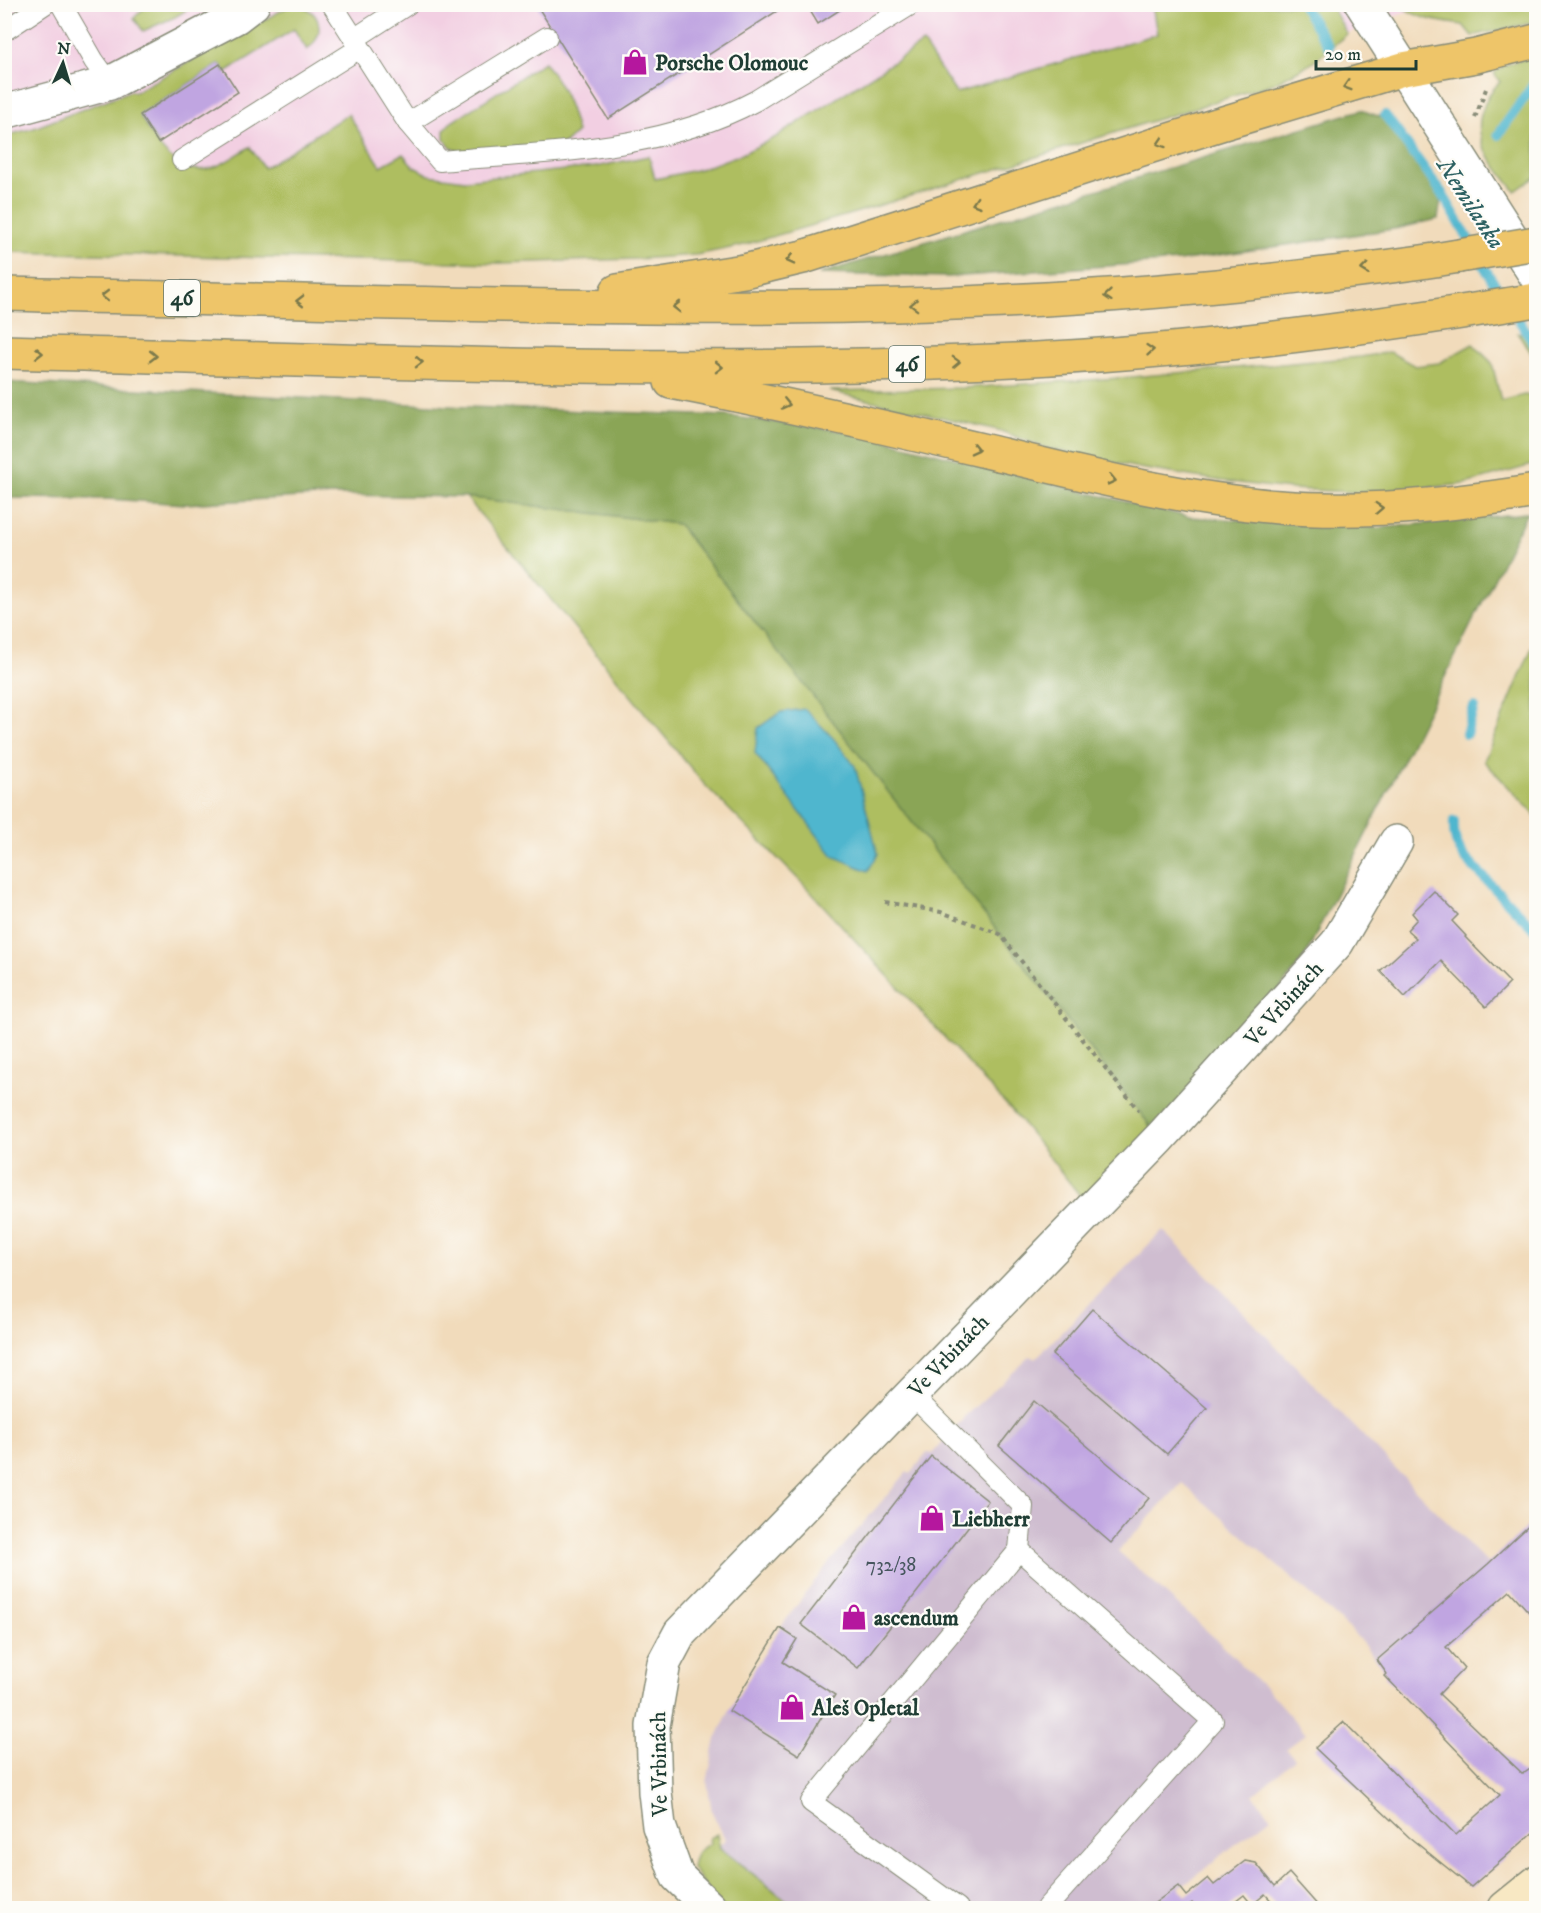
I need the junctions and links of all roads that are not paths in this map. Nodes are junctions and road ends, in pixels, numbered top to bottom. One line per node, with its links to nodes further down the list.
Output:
1 (45, 4): 8 (lane)
2 (61, 4): 13 (lane)
3 (332, 4): 11 (lane)
4 (408, 4): 11 (lane)
5 (912, 4): 15 (lane)
6 (1362, 4): 12 (street)
7 (239, 9): 13 (street)
8 (4, 30)
9 (548, 37): 15 (lane)
10 (1536, 41): 12 (main road)
11 (357, 43): 15 (lane); 16 (lane)
12 (1403, 69): 18 (street); 21 (main road, one-way to 21)
13 (110, 83): 14 (street)
14 (4, 112)
15 (408, 123)
16 (182, 160)
17 (1536, 243): 21 (main road, 46, one-way to 21, bridge)
18 (1536, 276)
19 (4, 294): 21 (main road, 46, one-way to 19)
20 (1536, 300): 23 (main road, 46, one-way to 20)
21 (529, 306)
22 (4, 352): 23 (main road, 46, one-way to 23)
23 (584, 365): 24 (main road, one-way to 24)
24 (1536, 491)
25 (1396, 842): 26 (street, Ve Vrbinách)
26 (911, 1394): 27 (lane); 29 (street, Ve Vrbinách)
27 (1019, 1550): 30 (lane); 31 (lane)
28 (1536, 1883): 32 (main road)
29 (710, 1908)
30 (958, 1908)
31 (1046, 1908)
32 (1505, 1908)

